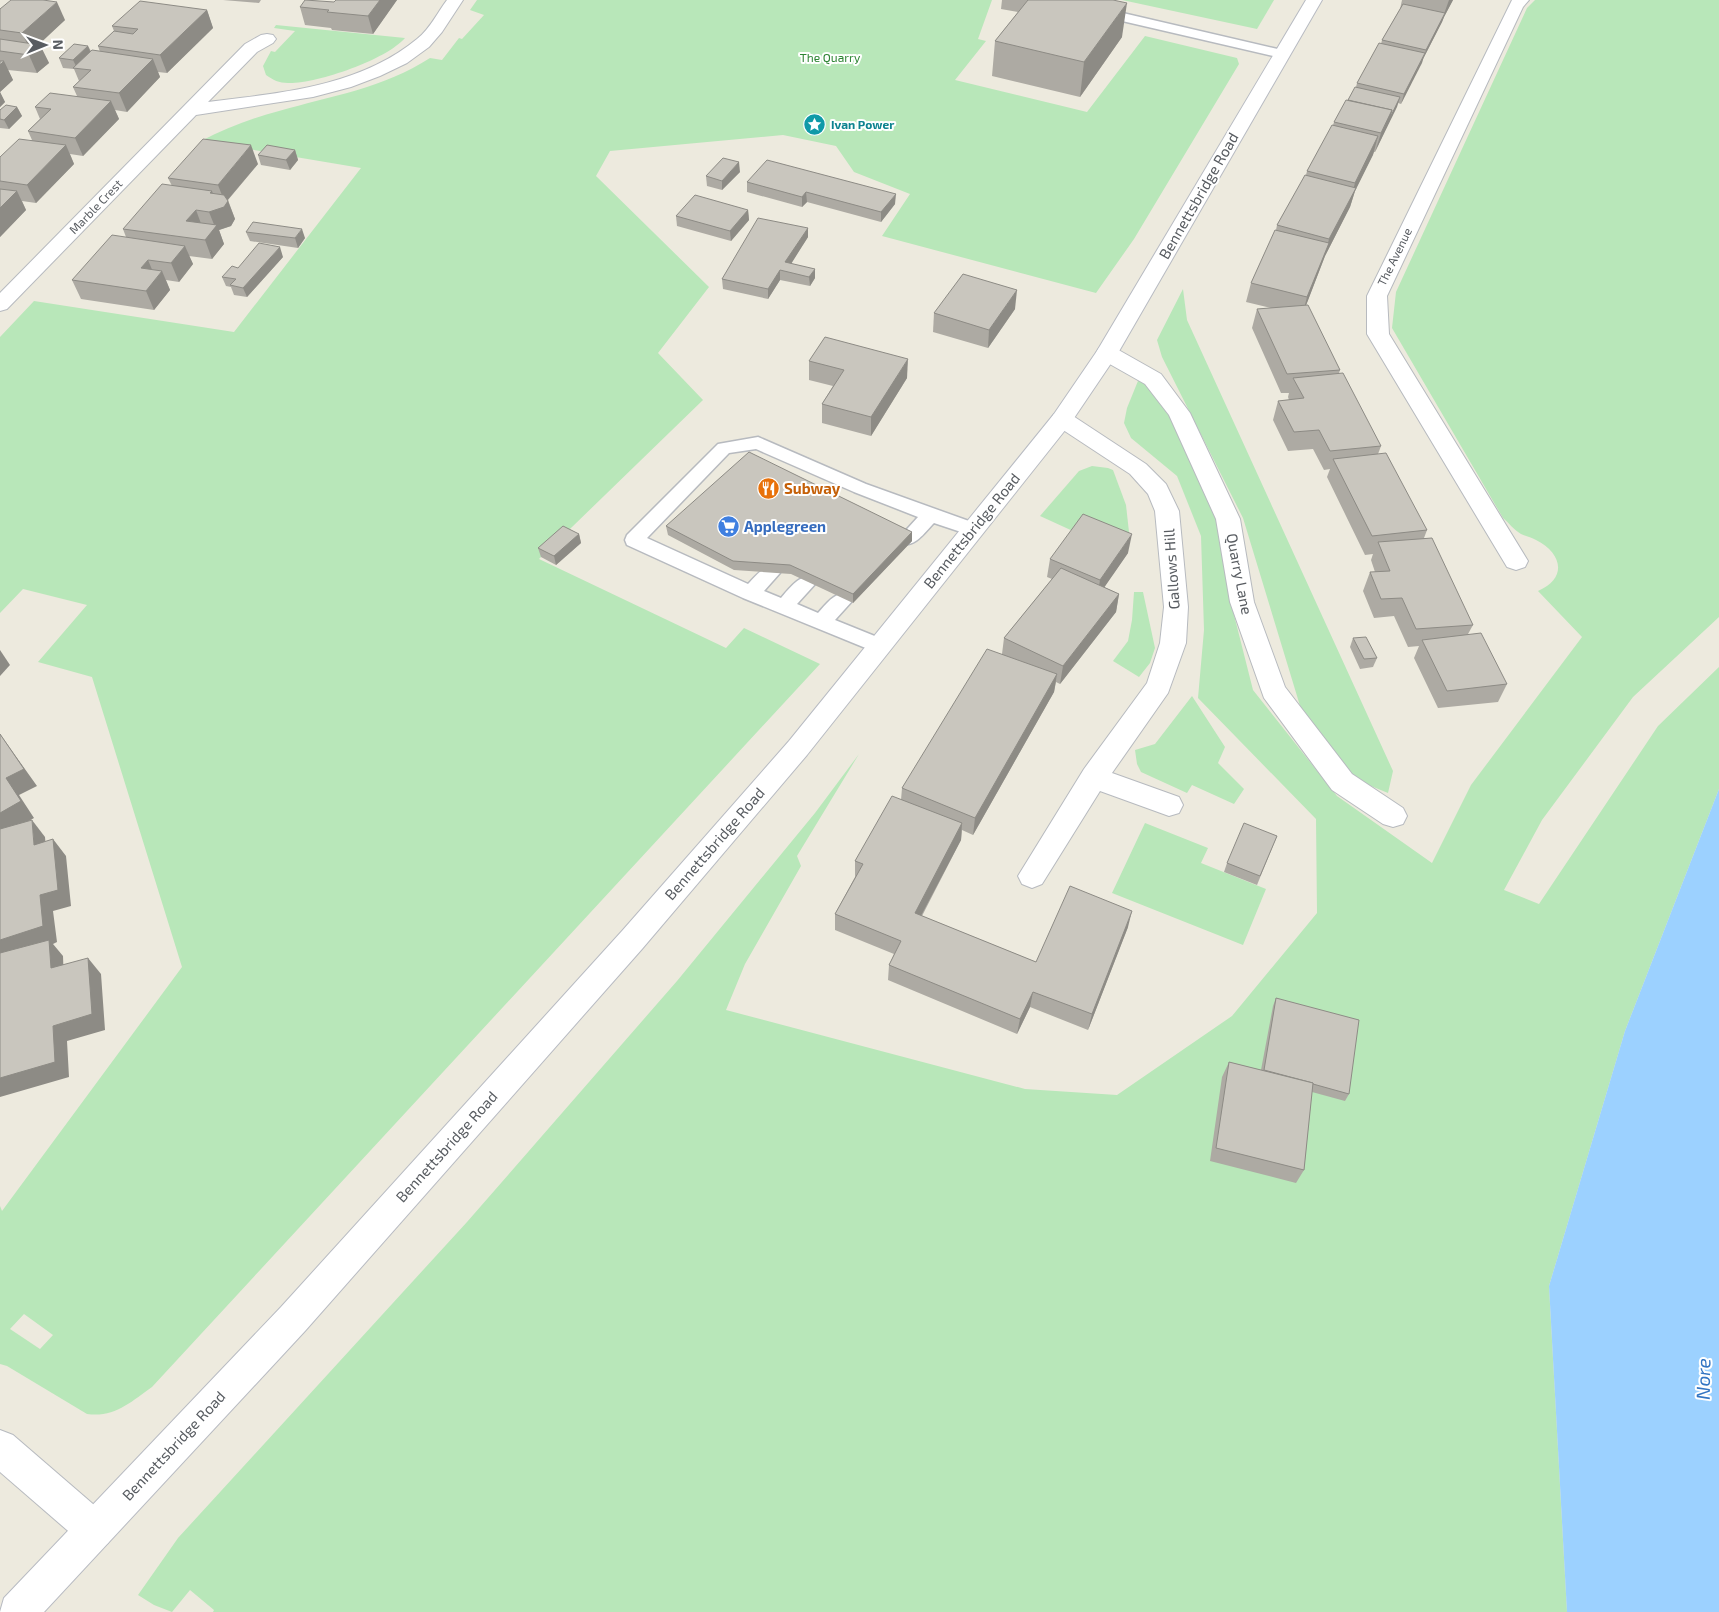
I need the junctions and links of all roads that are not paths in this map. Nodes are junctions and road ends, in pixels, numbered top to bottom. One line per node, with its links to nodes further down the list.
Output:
1 (454, 0): 7 (street)
2 (1314, 0): 6 (street, Bennettsbridge Road)
3 (1521, 0): 16 (street, The Avenue)
4 (1080, 8): 6 (lane)
5 (266, 39): 7 (street, Marble Crest)
6 (1282, 54): 9 (street, Bennettsbridge Road)
7 (191, 110): 8 (street, Marble Crest)
8 (0, 305)
9 (1107, 353): 10 (street, Bennettsbridge Road); 26 (street, Quarry Lane)
10 (1062, 419): 14 (street, Bennettsbridge Road); 24 (street, Gallows Hill)
11 (890, 499): 12 (lane); 13 (lane); 19 (lane)
12 (876, 513)
13 (932, 514): 14 (lane); 15 (lane)
14 (973, 530): 23 (street, Bennettsbridge Road)
15 (907, 539)
16 (1516, 562)
17 (771, 573): 19 (lane)
18 (808, 582): 21 (lane)
19 (750, 593): 21 (lane)
20 (844, 599): 22 (lane)
21 (783, 607): 22 (lane)
22 (820, 622): 23 (lane)
23 (880, 646): 29 (street, Bennettsbridge Road)
24 (1094, 777): 25 (street); 27 (street, Gallows Hill)
25 (1169, 805)
26 (1393, 816)
27 (1032, 876)
28 (0, 1448): 29 (street)
29 (95, 1530): 30 (street, Bennettsbridge Road)
30 (18, 1612)

